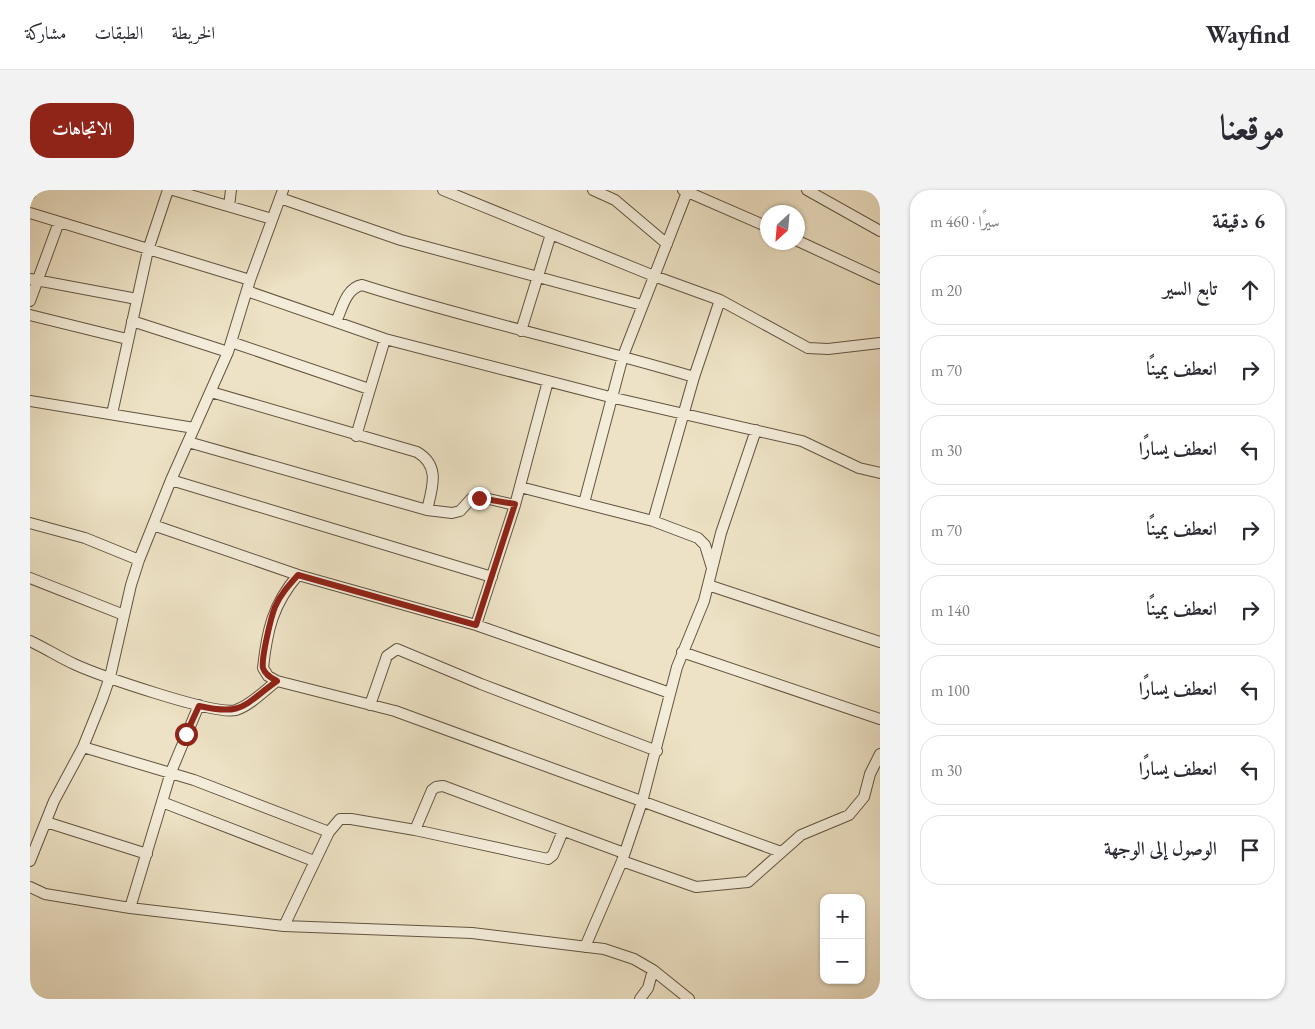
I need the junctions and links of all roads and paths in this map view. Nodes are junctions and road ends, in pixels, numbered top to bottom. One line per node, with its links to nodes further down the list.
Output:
1 (32, 190): 9 (street)
2 (168, 190): 20 (street)
3 (173, 190): 11 (street)
4 (231, 190): 11 (street)
5 (443, 190): 17 (street)
6 (594, 190): 18 (street)
7 (807, 190): 16 (street)
8 (685, 191): 15 (street); 18 (street)
9 (30, 194)
10 (282, 194): 13 (street); 22 (street)
11 (229, 206): 13 (street)
12 (30, 213): 14 (street)
13 (272, 219): 25 (street)
14 (59, 222): 20 (street); 24 (street)
15 (760, 224)
16 (880, 231)
17 (551, 234): 21 (street); 22 (street)
18 (667, 244): 21 (street)
19 (805, 244): 23 (street)
20 (148, 250): 25 (street); 27 (street)
21 (654, 276): 28 (street); 30 (street)
22 (536, 277): 30 (street); 34 (street)
23 (880, 279)
24 (34, 280): 27 (street); 29 (street)
25 (250, 280): 26 (street)
26 (247, 291): 33 (street); 38 (street)
27 (137, 299): 32 (street)
28 (720, 300): 37 (street); 40 (street)
29 (30, 301)
30 (642, 305): 39 (street)
31 (30, 315): 35 (street)
32 (132, 321): 35 (street); 38 (street)
33 (336, 322): 34 (street); 36 (street)
34 (521, 331): 39 (street)
35 (127, 339): 46 (street)
36 (385, 339): 41 (street); 42 (street)
37 (880, 343)
38 (230, 347): 42 (street); 43 (street)
39 (623, 356): 40 (street); 44 (street)
40 (694, 377): 47 (street)
41 (548, 381): 44 (street); 54 (street)
42 (369, 389): 50 (street)
43 (212, 392): 48 (street); 50 (street)
44 (610, 397): 47 (street); 55 (street)
45 (30, 401): 46 (street)
46 (112, 414): 48 (street)
47 (684, 414): 49 (street); 58 (street)
48 (194, 428): 51 (street)
49 (756, 430): 52 (street); 62 (street)
50 (356, 436): 57 (street)
51 (188, 442): 53 (street); 57 (street)
52 (880, 473)
53 (171, 480): 60 (street); 64 (street)
54 (520, 487): 55 (street); 56 (street)
55 (584, 503): 58 (street)
56 (515, 504): 57 (street); 64 (street)
57 (427, 510)
58 (653, 521): 62 (street)
59 (30, 523): 61 (street)
60 (153, 524): 61 (street); 63 (street)
61 (139, 560): 67 (street)
62 (712, 568): 66 (street)
63 (298, 575): 68 (street); 73 (street)
64 (492, 577): 68 (street)
65 (30, 578): 67 (street)
66 (708, 585): 69 (street); 71 (street)
67 (124, 615): 72 (street)
68 (476, 625): 74 (street)
69 (880, 642)
70 (31, 644): 72 (street)
71 (682, 652): 74 (street); 77 (street)
72 (110, 677): 76 (street); 78 (street)
73 (277, 681): 75 (street); 76 (street)
74 (670, 693): 79 (street)
75 (370, 705): 79 (street); 83 (street)
76 (199, 706): 81 (street)
77 (880, 719)
78 (82, 747): 81 (street); 84 (street)
79 (657, 751): 83 (street)
80 (880, 754): 88 (street)
81 (171, 772): 82 (street); 87 (street)
82 (162, 802): 89 (street); 92 (street)
83 (642, 802): 88 (street); 90 (street)
84 (46, 822): 89 (street); 91 (street)
85 (415, 830): 86 (street); 86 (street); 87 (street)
86 (563, 831): 90 (street)
87 (329, 832): 92 (street)
88 (781, 852): 90 (street)
89 (147, 854): 94 (street)
90 (623, 857): 96 (street)
91 (30, 861)
92 (314, 861): 95 (street)
93 (30, 887): 94 (street)
94 (130, 908): 95 (street)
95 (284, 926): 96 (street)
96 (585, 947): 97 (street)
97 (653, 970): 98 (street); 99 (street)
98 (640, 999)
99 (689, 999)

